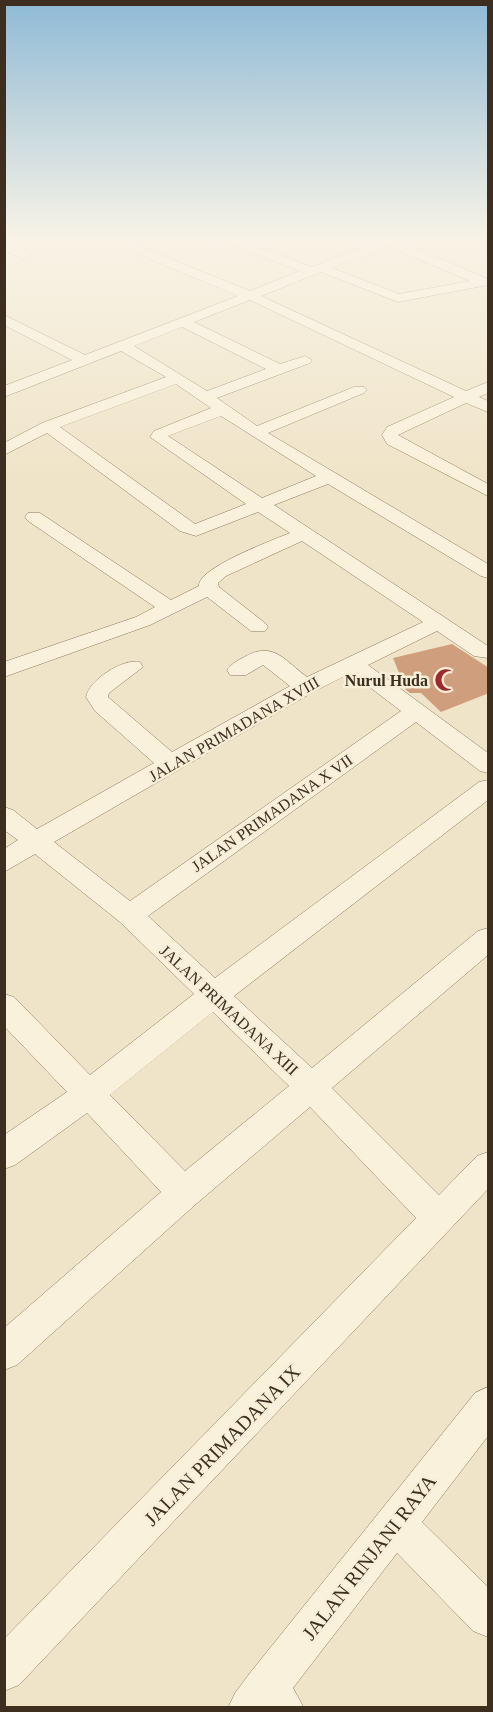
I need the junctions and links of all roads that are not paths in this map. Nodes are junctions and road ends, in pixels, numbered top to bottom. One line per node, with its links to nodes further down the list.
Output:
1 (201, 316): 4 (street)
2 (293, 316): 14 (street)
3 (4, 319): 6 (street)
4 (184, 323): 5 (street); 8 (street)
5 (123, 346): 6 (street); 9 (street)
6 (84, 360): 12 (street)
7 (305, 360): 8 (street)
8 (277, 369): 13 (street)
9 (178, 378): 13 (street); 17 (street)
10 (489, 387): 14 (street)
11 (359, 390): 18 (street)
12 (4, 392)
13 (204, 398): 16 (street)
14 (468, 398): 15 (street); 21 (street)
15 (489, 407)
16 (220, 410): 18 (street); 22 (street)
17 (48, 426): 19 (street); 22 (street)
18 (255, 432): 20 (street)
19 (4, 450)
20 (332, 476): 22 (street); 25 (street)
21 (489, 491)
22 (264, 506): 24 (street)
23 (34, 516): 27 (street)
24 (304, 533): 26 (street); 28 (street)
25 (489, 572)
26 (209, 590): 27 (street); 29 (street)
27 (170, 608): 34 (street)
28 (437, 623): 30 (street); 31 (street, JALAN PRIMADANA XVIII)
29 (258, 627)
30 (489, 652)
31 (352, 663): 35 (street, JALAN PRIMADANA XVIII); 36 (street)
32 (132, 667): 37 (street)
33 (238, 669): 35 (street)
34 (4, 670)
35 (305, 687): 37 (street, JALAN PRIMADANA XVIII)
36 (415, 712): 38 (street); 43 (street, JALAN PRIMADANA X VII)
37 (171, 764): 41 (street, JALAN PRIMADANA XVIII)
38 (489, 765)
39 (489, 788): 45 (street)
40 (4, 816): 41 (street, JALAN PRIMADANA XIII)
41 (34, 842): 42 (street, JALAN PRIMADANA XVIII); 43 (street, JALAN PRIMADANA XIII)
42 (4, 862)
43 (129, 915): 45 (street, JALAN PRIMADANA XIII)
44 (489, 939): 47 (street)
45 (212, 996): 47 (street, JALAN PRIMADANA XIII); 48 (street)
46 (4, 1006): 48 (street)
47 (311, 1087): 51 (street); 52 (street, JALAN PRIMADANA XIII)
48 (88, 1095): 49 (street); 51 (street)
49 (4, 1154)
50 (489, 1167): 52 (street, JALAN PRIMADANA IX)
51 (184, 1193): 53 (street)
52 (439, 1219): 57 (street, JALAN PRIMADANA IX)
53 (4, 1352)
54 (489, 1406): 55 (street, JALAN RINJANI RAYA)
55 (395, 1523): 56 (street); 58 (street, JALAN RINJANI RAYA)
56 (489, 1616)
57 (4, 1670)
58 (266, 1701)

